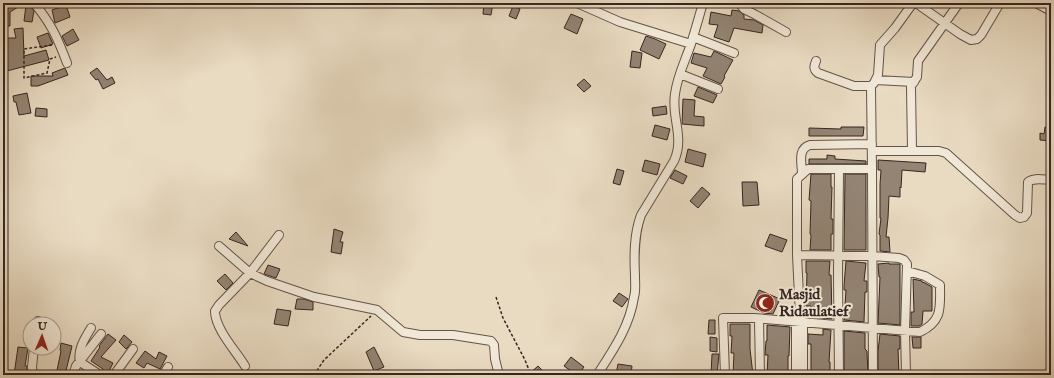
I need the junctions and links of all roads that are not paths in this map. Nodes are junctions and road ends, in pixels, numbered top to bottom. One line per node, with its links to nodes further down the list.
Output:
1 (34, 3): 16 (street)
2 (577, 3): 13 (street)
3 (703, 3): 13 (street)
4 (739, 3): 12 (street)
5 (913, 3): 19 (street)
6 (916, 3): 11 (street)
7 (959, 3): 11 (street)
8 (1000, 3): 11 (street)
9 (1036, 3): 10 (street)
10 (1051, 11)
11 (945, 23): 18 (street)
12 (786, 32)
13 (692, 41): 14 (street); 17 (street)
14 (734, 53)
15 (816, 61): 19 (street)
16 (67, 63)
17 (680, 74): 20 (street); 52 (street)
18 (914, 82): 19 (street); 22 (street)
19 (873, 83): 21 (street)
20 (718, 90)
21 (872, 148): 22 (street); 24 (street); 25 (street)
22 (912, 151): 26 (street)
23 (840, 169): 24 (street); 25 (street); 30 (street)
24 (872, 169): 31 (street)
25 (802, 174): 29 (street)
26 (1051, 180)
27 (279, 235): 33 (street)
28 (219, 246): 33 (street)
29 (797, 255): 30 (street); 35 (street)
30 (838, 256): 31 (street); 36 (street)
31 (872, 256): 32 (street); 38 (street)
32 (907, 271): 39 (street); 39 (street)
33 (250, 273): 44 (street); 51 (street)
34 (760, 319): 35 (street); 53 (street); 54 (street)
35 (800, 320): 36 (street); 55 (street); 56 (street)
36 (838, 324): 38 (street); 57 (street)
37 (91, 328): 43 (street)
38 (873, 328): 39 (street); 58 (street)
39 (906, 331): 59 (street)
40 (101, 334): 43 (street)
41 (133, 348): 49 (street)
42 (33, 356): 46 (street)
43 (80, 362): 47 (street); 48 (street)
44 (244, 366)
45 (168, 367): 50 (street)
46 (33, 375)
47 (73, 375)
48 (100, 375)
49 (114, 375)
50 (163, 375)
51 (499, 375)
52 (598, 375)
53 (724, 375)
54 (760, 375)
55 (796, 375)
56 (803, 375)
57 (839, 375)
58 (873, 375)
59 (906, 375)

